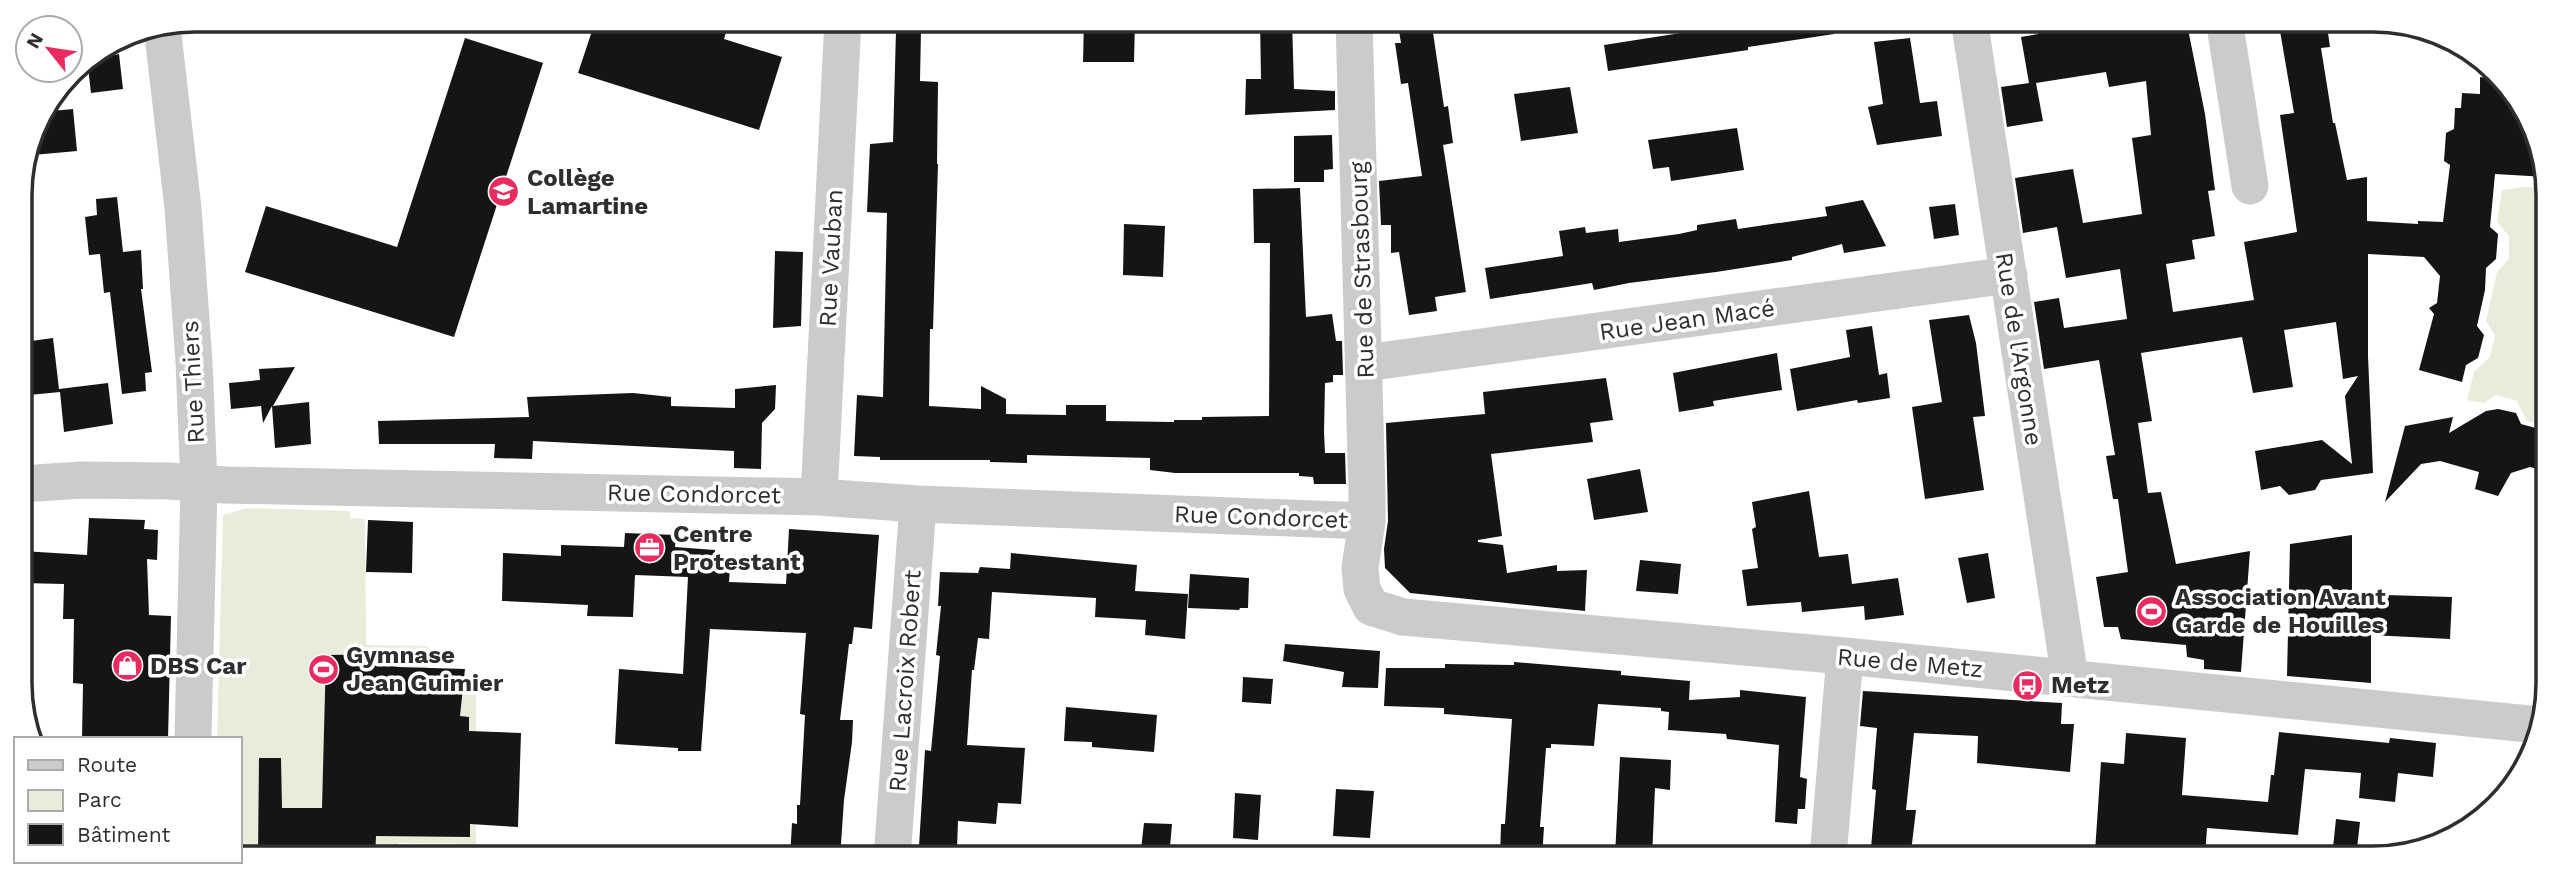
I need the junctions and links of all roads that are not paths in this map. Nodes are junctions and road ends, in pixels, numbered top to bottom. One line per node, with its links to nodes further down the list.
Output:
1 (842, 32): 11 (street, Rue Vauban)
2 (1354, 32): 8 (street, Rue de Strasbourg)
3 (1971, 32): 7 (street, Rue de l'Argonne)
4 (2226, 32): 6 (street)
5 (163, 35): 10 (street, Rue Thiers)
6 (2250, 186)
7 (2008, 275): 8 (street, Rue Jean Macé); 15 (street, Rue de l'Argonne)
8 (1365, 363): 13 (street, Rue de Strasbourg)
9 (32, 483): 10 (street, Rue Condorcet)
10 (199, 484): 11 (street, Rue Condorcet); 17 (street, Rue Thiers)
11 (819, 497): 12 (street, Rue Condorcet)
12 (918, 504): 13 (street, Rue Condorcet); 19 (street, Rue Lacroix Robert)
13 (1367, 521): 14 (street, Rue de Metz)
14 (1845, 656): 15 (street, Rue de Metz); 18 (street)
15 (2070, 678): 16 (street, Rue de Metz)
16 (2530, 724)
17 (192, 737)
18 (1829, 845)
19 (893, 846)

